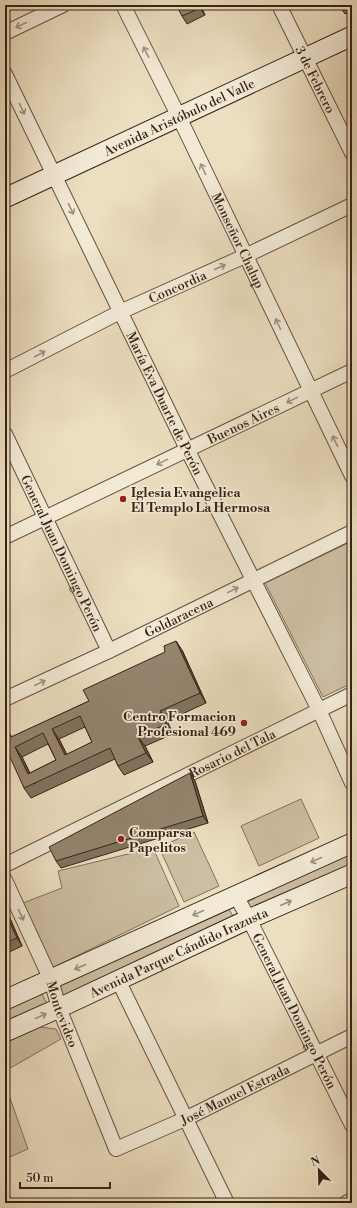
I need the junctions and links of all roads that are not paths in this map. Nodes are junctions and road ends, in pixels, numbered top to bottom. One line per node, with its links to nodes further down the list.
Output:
1 (63, 5): 4 (street, one-way to 4)
2 (123, 5): 8 (street, Monseñor Chalup, one-way to 2)
3 (279, 5): 6 (street, 3 de Febrero)
4 (5, 33)
5 (352, 36): 6 (main road, Avenida Aristóbulo del Valle)
6 (305, 58): 8 (main road, Avenida Aristóbulo del Valle); 9 (street, 3 de Febrero)
7 (5, 74): 10 (street, María Eva Duarte de Perón, one-way to 10)
8 (179, 117): 10 (main road, Avenida Aristóbulo del Valle); 13 (street, Monseñor Chalup, one-way to 8)
9 (352, 153)
10 (54, 174): 11 (main road, Avenida Aristóbulo del Valle); 14 (street, María Eva Duarte de Perón, one-way to 14)
11 (5, 198)
12 (352, 205): 13 (street, Concordia)
13 (245, 256): 14 (street, Concordia, one-way to 13); 17 (street, Monseñor Chalup, one-way to 13)
14 (120, 312): 15 (street, Concordia, one-way to 14); 19 (street, María Eva Duarte de Perón)
15 (5, 371)
16 (352, 371): 17 (street, Buenos Aires)
17 (310, 391): 19 (street, Buenos Aires, one-way to 19); 20 (street, Monseñor Chalup, one-way to 17)
18 (5, 434): 21 (street, General Juan Domingo Perón)
19 (187, 450): 21 (street, Buenos Aires, one-way to 21); 24 (street, María Eva Duarte de Perón)
20 (352, 476)
21 (45, 518): 23 (street, Buenos Aires); 25 (street, General Juan Domingo Perón)
22 (352, 532): 24 (street, Goldaracena)
23 (5, 537)
24 (253, 580): 25 (street, Goldaracena, one-way to 24); 28 (street, María Eva Duarte de Perón)
25 (109, 651): 27 (street, Goldaracena, one-way to 25)
26 (352, 694): 28 (street, Rosario del Tala)
27 (5, 699)
28 (320, 710): 29 (street, María Eva Duarte de Perón); 31 (street, Rosario del Tala)
29 (352, 783)
30 (352, 844): 34 (main road, Avenida Parque Cándido Irazusta, one-way to 34)
31 (5, 866)
32 (352, 874): 35 (main road, Avenida Parque Cándido Irazusta, one-way to 32)
33 (5, 880): 36 (street, Montevideo, one-way to 36)
34 (236, 896): 35 (street, General Juan Domingo Perón); 36 (main road, Avenida Parque Cándido Irazusta, one-way to 36)
35 (249, 919): 37 (main road, Avenida Parque Cándido Irazusta); 42 (street, General Juan Domingo Perón)
36 (51, 980): 38 (main road, Avenida Parque Cándido Irazusta); 39 (street, Montevideo)
37 (118, 980): 39 (main road, Avenida Parque Cándido Irazusta); 43 (street)
38 (5, 1000)
39 (59, 1008): 40 (main road, Avenida Parque Cándido Irazusta, one-way to 39); 45 (street, Montevideo)
40 (5, 1032)
41 (352, 1036): 42 (street, José Manuel Estrada)
42 (317, 1054): 43 (street, José Manuel Estrada); 44 (street, General Juan Domingo Perón)
43 (185, 1120): 45 (street, José Manuel Estrada); 47 (street)
44 (352, 1125)
45 (116, 1149)
46 (352, 1200): 48 (street)
47 (227, 1203)
48 (346, 1203)

